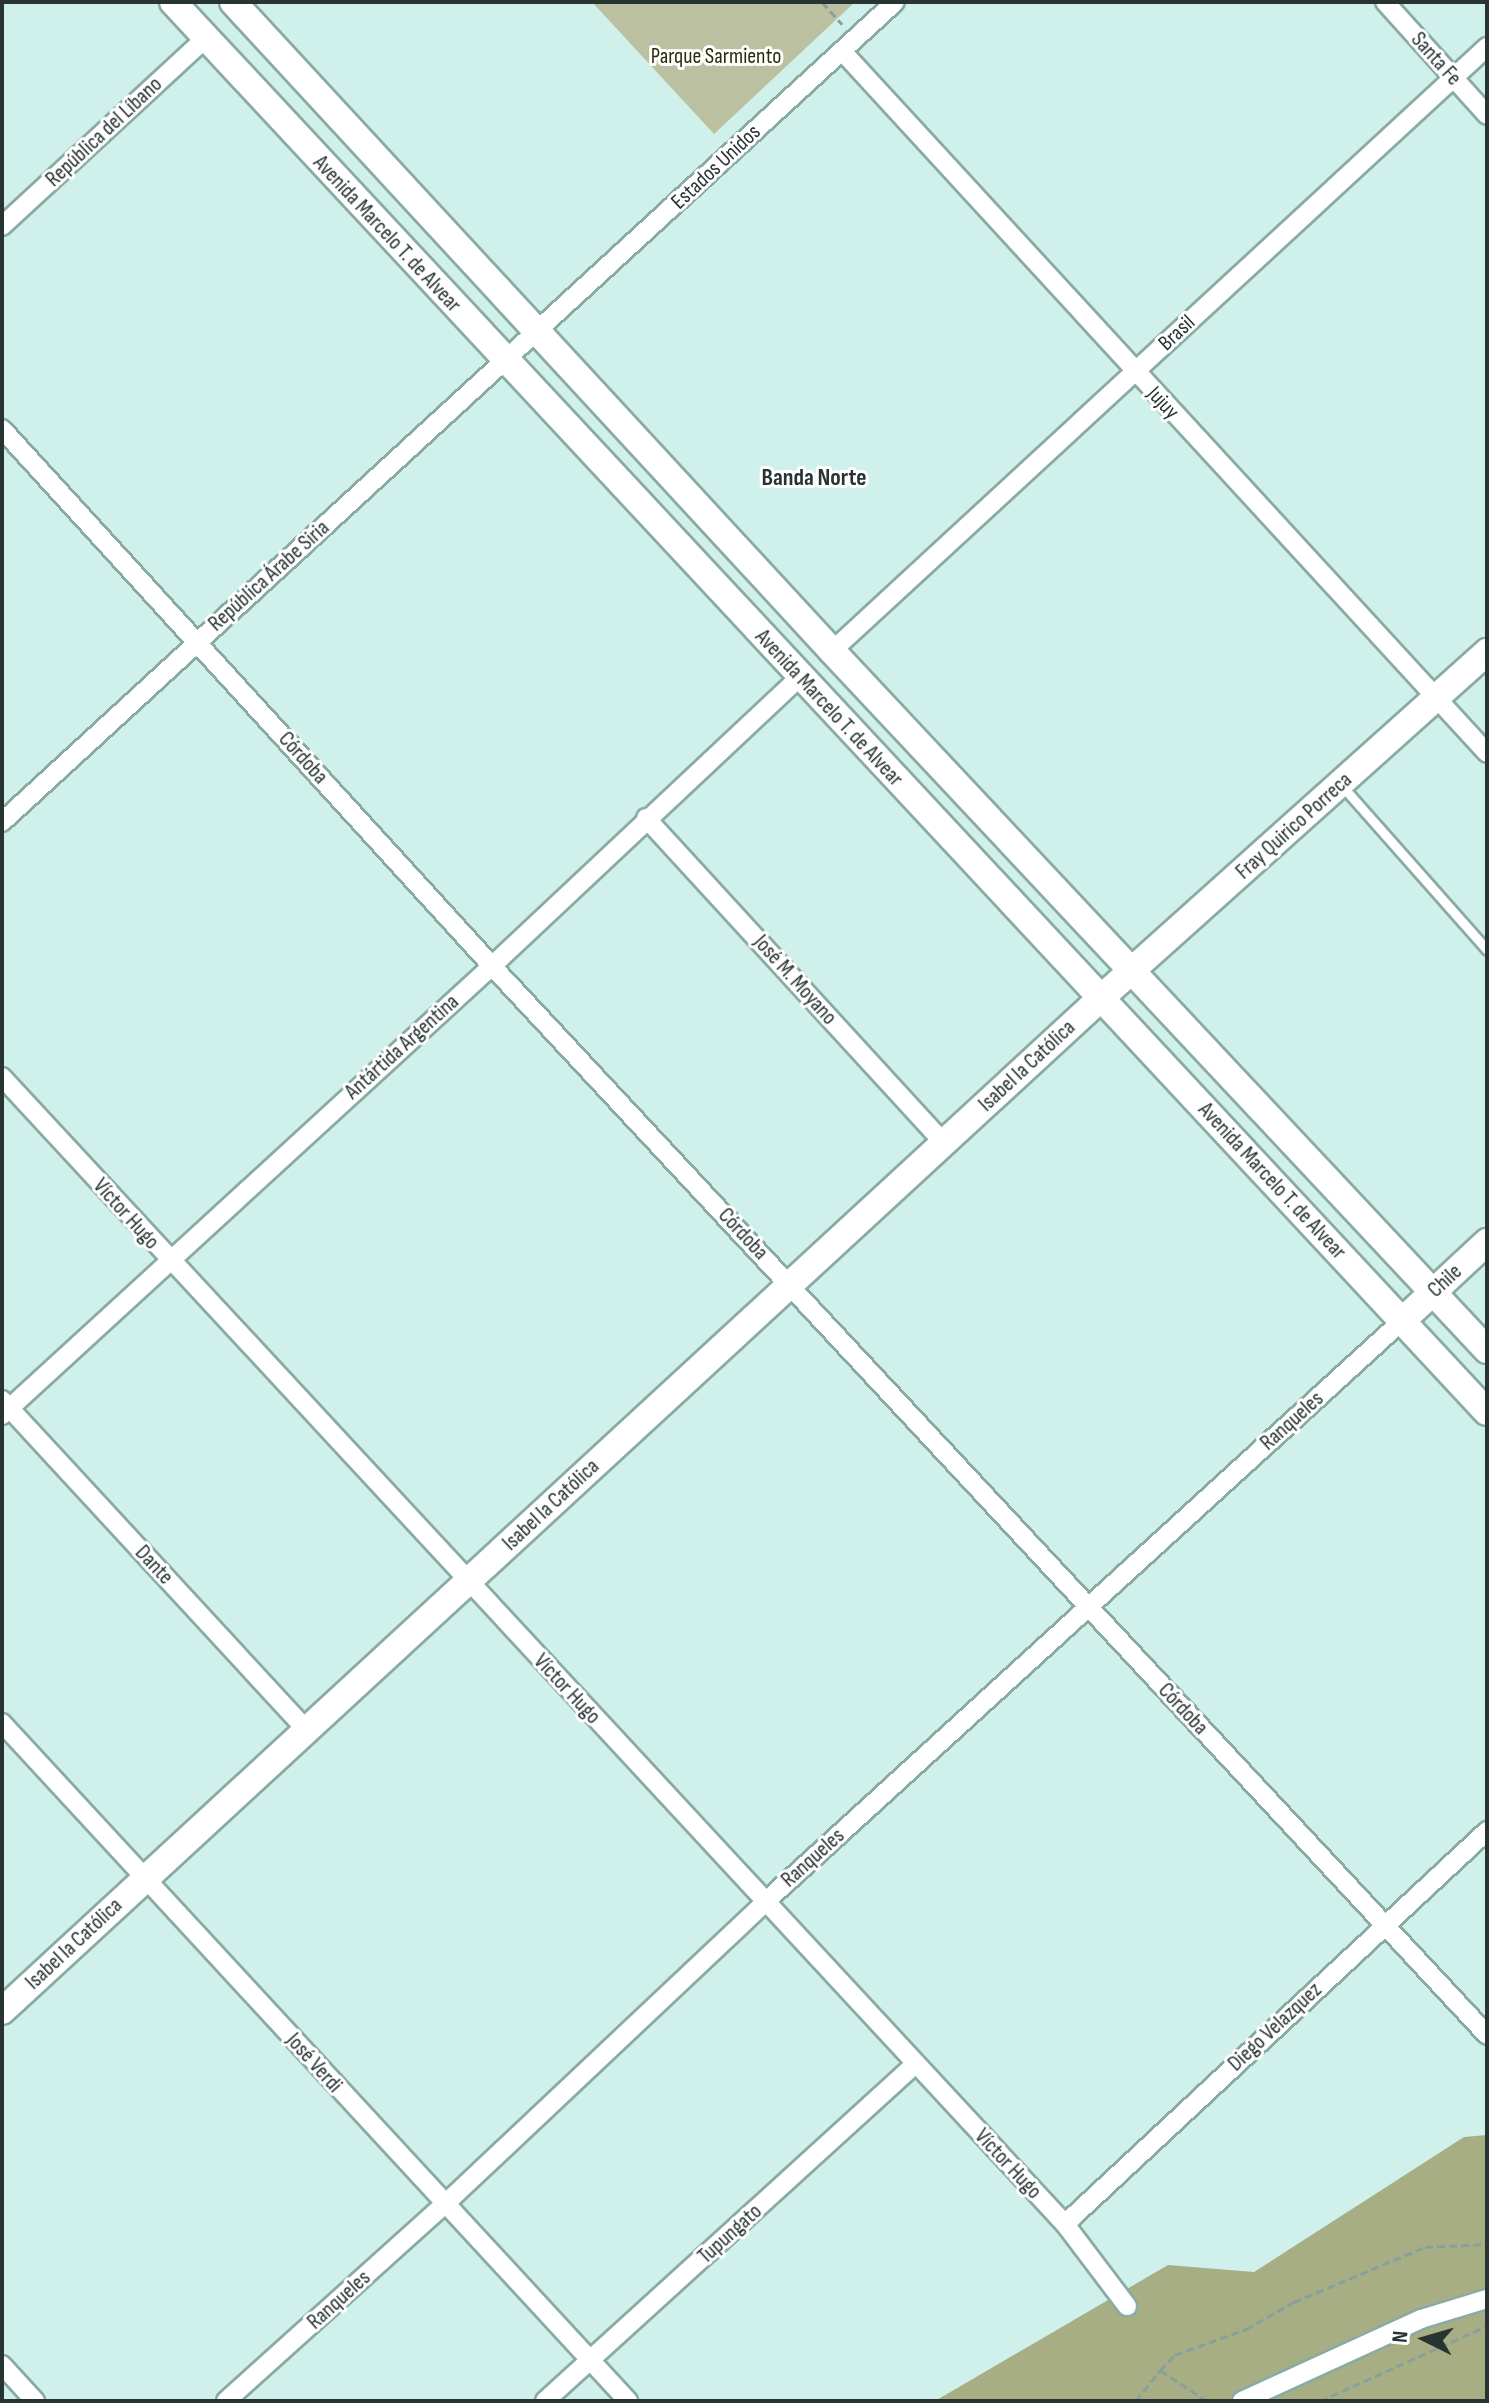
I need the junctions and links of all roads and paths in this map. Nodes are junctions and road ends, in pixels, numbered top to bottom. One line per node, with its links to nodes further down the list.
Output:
1 (173, 2): 6 (main road, Avenida Marcelo T. de Alvear)
2 (822, 2): 7 (path)
3 (895, 2): 7 (street, Estados Unidos)
4 (1385, 2): 9 (street, Santa Fe)
5 (237, 4): 12 (main road, Avenida Marcelo T. de Alvear)
6 (206, 38): 11 (street, República del Líbano); 13 (main road, Avenida Marcelo T. de Alvear)
7 (848, 45): 12 (street, Estados Unidos); 14 (street, Jujuy)
8 (1487, 47): 9 (street, Brasil)
9 (1453, 79): 10 (street, Santa Fe); 14 (street, Brasil)
10 (1487, 115)
11 (2, 226)
12 (537, 331): 13 (street, República Árabe Siria); 17 (main road, Avenida Marcelo T. de Alvear)
13 (505, 360): 16 (street, República Árabe Siria); 19 (main road, Avenida Marcelo T. de Alvear)
14 (1134, 372): 17 (street, Brasil); 20 (street, Jujuy)
15 (2, 429): 16 (street, Córdoba)
16 (198, 642): 24 (street, República Árabe Siria); 26 (street, Córdoba)
17 (832, 651): 27 (main road, Avenida Marcelo T. de Alvear)
18 (1487, 652): 20 (main road, Fray Quirico Porreca)
19 (800, 677): 23 (street, Antártida Argentina); 28 (main road, Avenida Marcelo T. de Alvear)
20 (1436, 699): 21 (street, Jujuy); 22 (main road, Fray Quirico Porreca)
21 (1487, 753)
22 (1340, 784): 25 (lane); 27 (main road, Fray Quirico Porreca)
23 (646, 818): 26 (street, Antártida Argentina); 30 (street, José M. Moyano)
24 (2, 822)
25 (1487, 950)
26 (492, 966): 32 (street, Antártida Argentina); 33 (street, Córdoba)
27 (1132, 970): 28 (main road, Fray Quirico Porreca); 34 (main road, Avenida Marcelo T. de Alvear)
28 (1100, 999): 30 (main road, Isabel la Católica); 35 (main road, Avenida Marcelo T. de Alvear)
29 (2, 1077): 32 (street, Víctor Hugo)
30 (944, 1143): 33 (main road, Isabel la Católica)
31 (1487, 1242): 34 (main road, Chile)
32 (169, 1260): 37 (street, Antártida Argentina); 39 (street, Víctor Hugo)
33 (790, 1284): 39 (main road, Isabel la Católica); 40 (street, Córdoba)
34 (1434, 1292): 35 (main road, Chile); 36 (main road, Avenida Marcelo T. de Alvear)
35 (1403, 1320): 38 (main road, Avenida Marcelo T. de Alvear); 40 (street, Ranqueles)
36 (1487, 1350)
37 (5, 1407): 42 (street, Dante)
38 (1487, 1412)
39 (468, 1583): 42 (main road, Isabel la Católica); 45 (street, Víctor Hugo)
40 (1088, 1607): 45 (street, Ranqueles); 46 (street, Córdoba)
41 (2, 1723): 44 (street, José Verdi)
42 (306, 1730): 44 (main road, Isabel la Católica)
43 (1487, 1831): 46 (street, Diego Velazquez)
44 (145, 1879): 47 (main road, Isabel la Católica); 50 (street, José Verdi)
45 (764, 1903): 49 (street, Víctor Hugo); 50 (street, Ranqueles)
46 (1383, 1927): 48 (street, Córdoba); 51 (street, Diego Velazquez)
47 (2, 2011)
48 (1487, 2035)
49 (914, 2065): 51 (street, Víctor Hugo); 56 (street, Tupungato)
50 (444, 2205): 56 (street, José Verdi); 60 (street, Ranqueles)
51 (1065, 2224): 54 (street, Víctor Hugo)
52 (1487, 2244): 58 (path)
53 (1487, 2299): 65 (street)
54 (1127, 2306)
55 (1487, 2326): 66 (path)
56 (590, 2361): 61 (street, Tupungato); 62 (street, José Verdi)
57 (2, 2365): 59 (street)
58 (1160, 2370): 63 (path); 64 (path)
59 (35, 2401)
60 (226, 2401)
61 (545, 2401)
62 (628, 2401)
63 (1136, 2401)
64 (1207, 2401)
65 (1242, 2401)
66 (1320, 2401)

